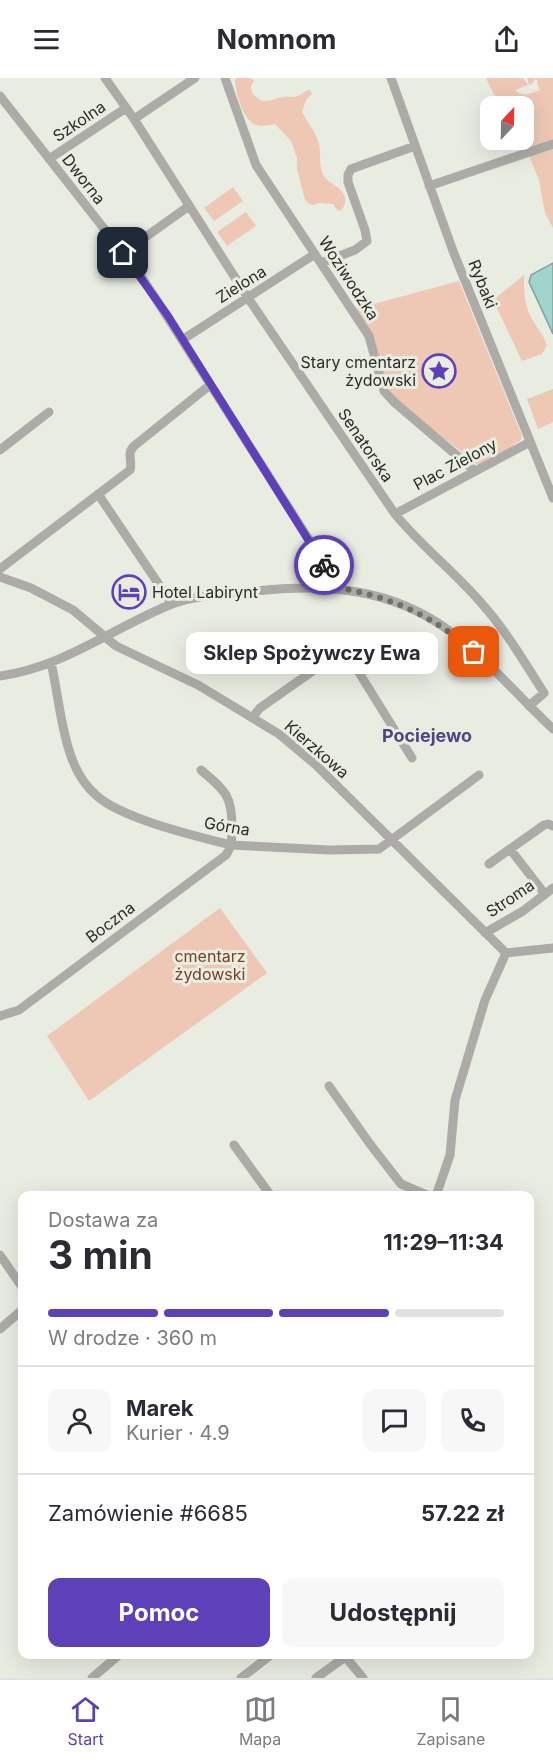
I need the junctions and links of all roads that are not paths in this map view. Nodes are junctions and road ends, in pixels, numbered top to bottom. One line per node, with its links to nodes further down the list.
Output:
1 (105, 78): 6 (street, Senatorska)
2 (195, 78): 7 (street)
3 (225, 78): 14 (street, Woziwodzka)
4 (391, 78): 9 (street, Rybaki)
5 (0, 96): 10 (street, Dworna)
6 (126, 108): 7 (street, Senatorska); 10 (street, Szkolna)
7 (134, 119): 12 (street, Senatorska)
8 (553, 144): 11 (street)
9 (414, 146): 11 (street, Rybaki); 15 (street)
10 (49, 159): 13 (street, Dworna)
11 (429, 186): 20 (street, Rybaki)
12 (189, 206): 13 (street); 16 (street, Senatorska)
13 (123, 253): 17 (street, Dworna)
14 (315, 254): 15 (street, Woziwodzka); 16 (street, Zielona)
15 (321, 263): 22 (street, Woziwodzka)
16 (248, 298): 17 (street, Zielona); 25 (street, Senatorska)
17 (182, 340): 18 (street, Dworna)
18 (210, 385): 23 (street); 28 (street, Dworna)
19 (48, 412): 21 (street)
20 (530, 442): 22 (street, Plac Zielony); 24 (street, Rybaki)
21 (0, 450)
22 (475, 471): 25 (street, Plac Zielony)
23 (98, 494): 26 (street); 29 (street)
24 (553, 498)
25 (395, 514): 33 (street, Senatorska)
26 (0, 569)
27 (0, 577): 30 (street, Kierzkowa)
28 (329, 587): 29 (street); 33 (street)
29 (172, 604): 30 (street)
30 (103, 637): 31 (street); 34 (street, Kierzkowa)
31 (51, 663): 32 (street); 41 (street, Górna)
32 (0, 676)
33 (529, 706): 35 (street)
34 (252, 718): 36 (street); 40 (street, Kierzkowa)
35 (553, 729)
36 (412, 758)
37 (201, 770): 41 (street)
38 (479, 775): 40 (street, Górna)
39 (553, 826): 42 (street)
40 (392, 841): 41 (street, Górna); 46 (street, Kierzkowa)
41 (231, 845): 49 (street, Boczna)
42 (510, 849): 43 (street); 45 (street)
43 (489, 864)
44 (553, 888): 45 (street, Stroma)
45 (544, 893): 46 (street, Stroma)
46 (485, 933): 48 (street, Kierzkowa)
47 (553, 948): 48 (street)
48 (506, 953): 54 (street)
49 (0, 1016)
50 (329, 1086): 53 (street)
51 (234, 1145): 52 (street)
52 (267, 1191)
53 (418, 1191)
54 (438, 1191)
55 (0, 1255): 56 (street)
56 (18, 1282)
57 (18, 1313): 58 (street)
58 (0, 1329)
59 (114, 1659): 63 (street)
60 (266, 1659): 64 (street)
61 (340, 1659): 65 (street)
62 (347, 1659): 66 (street)
63 (94, 1676)
64 (241, 1678)
65 (316, 1678)
66 (363, 1678)

